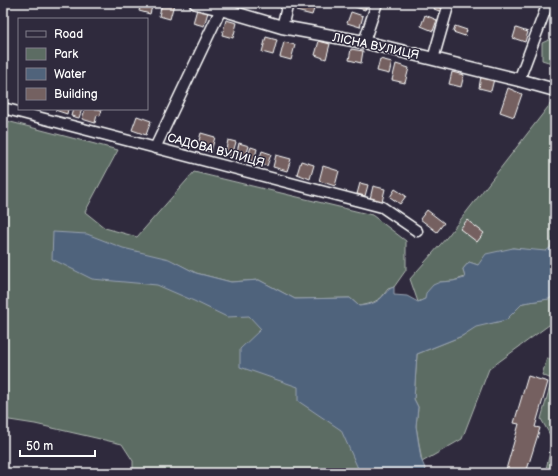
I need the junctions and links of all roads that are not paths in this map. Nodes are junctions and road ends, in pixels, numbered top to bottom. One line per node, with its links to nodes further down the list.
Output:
1 (196, 3): 6 (street, ЛІСНА ВУЛИЦЯ)
2 (288, 3): 7 (street)
3 (377, 3): 8 (street)
4 (449, 3): 9 (street)
5 (548, 3): 10 (street)
6 (221, 6): 7 (street, ЛІСНА ВУЛИЦЯ); 13 (street)
7 (282, 27): 8 (street, ЛІСНА ВУЛИЦЯ)
8 (364, 42): 9 (street, ЛІСНА ВУЛИЦЯ)
9 (432, 59): 10 (street, ЛІСНА ВУЛИЦЯ)
10 (520, 80): 11 (street, ЛІСНА ВУЛИЦЯ)
11 (555, 90)
12 (3, 108): 13 (street, САДОВА ВУЛИЦЯ)
13 (155, 148): 14 (street, САДОВА ВУЛИЦЯ)
14 (417, 231)

